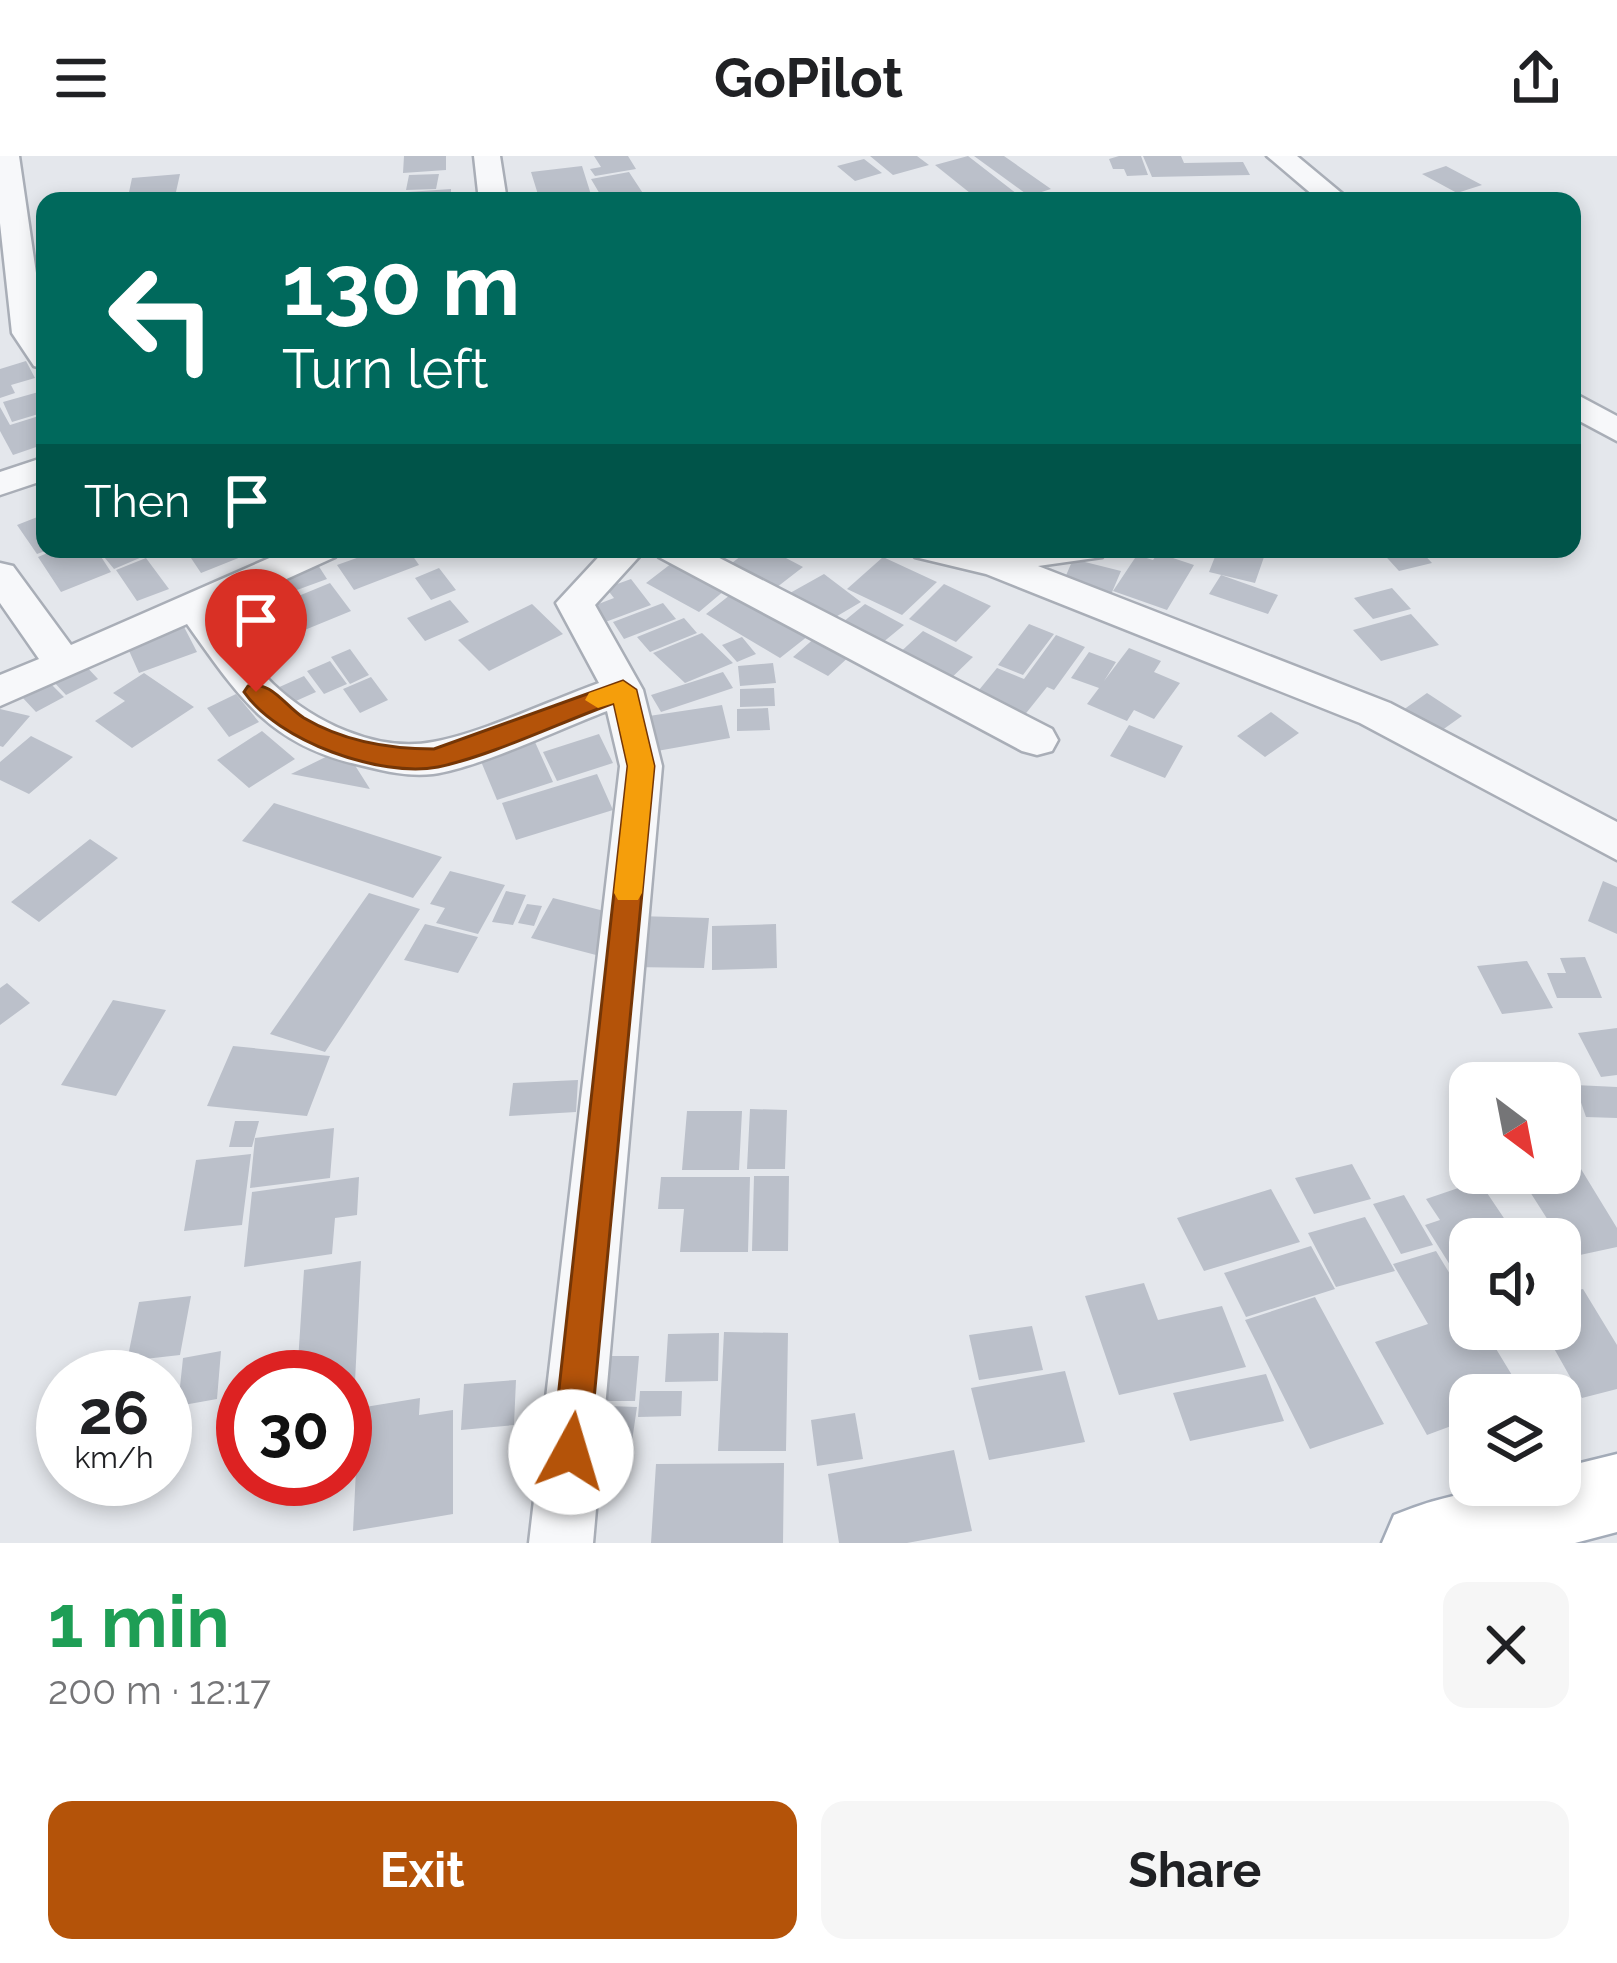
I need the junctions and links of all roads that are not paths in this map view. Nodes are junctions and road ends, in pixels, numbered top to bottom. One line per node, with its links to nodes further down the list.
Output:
1 (6, 156): 6 (street)
2 (488, 156): 4 (street)
3 (1280, 156): 5 (street)
4 (492, 192)
5 (1326, 192)
6 (36, 345)
7 (1581, 408): 8 (street)
8 (1617, 430)
9 (36, 471): 10 (street)
10 (0, 484)
11 (301, 558): 18 (street)
12 (618, 558): 20 (street)
13 (689, 558): 22 (street)
14 (972, 558): 16 (street)
15 (1014, 558): 16 (street)
16 (996, 563): 23 (street)
17 (0, 575): 19 (street)
18 (194, 605): 19 (street); 20 (street)
19 (63, 662): 21 (street)
20 (623, 690): 26 (street)
21 (0, 692)
22 (1037, 740)
23 (1617, 844)
24 (1617, 1493): 25 (main road)
25 (1536, 1529): 27 (main road)
26 (561, 1543)
27 (1422, 1543)

